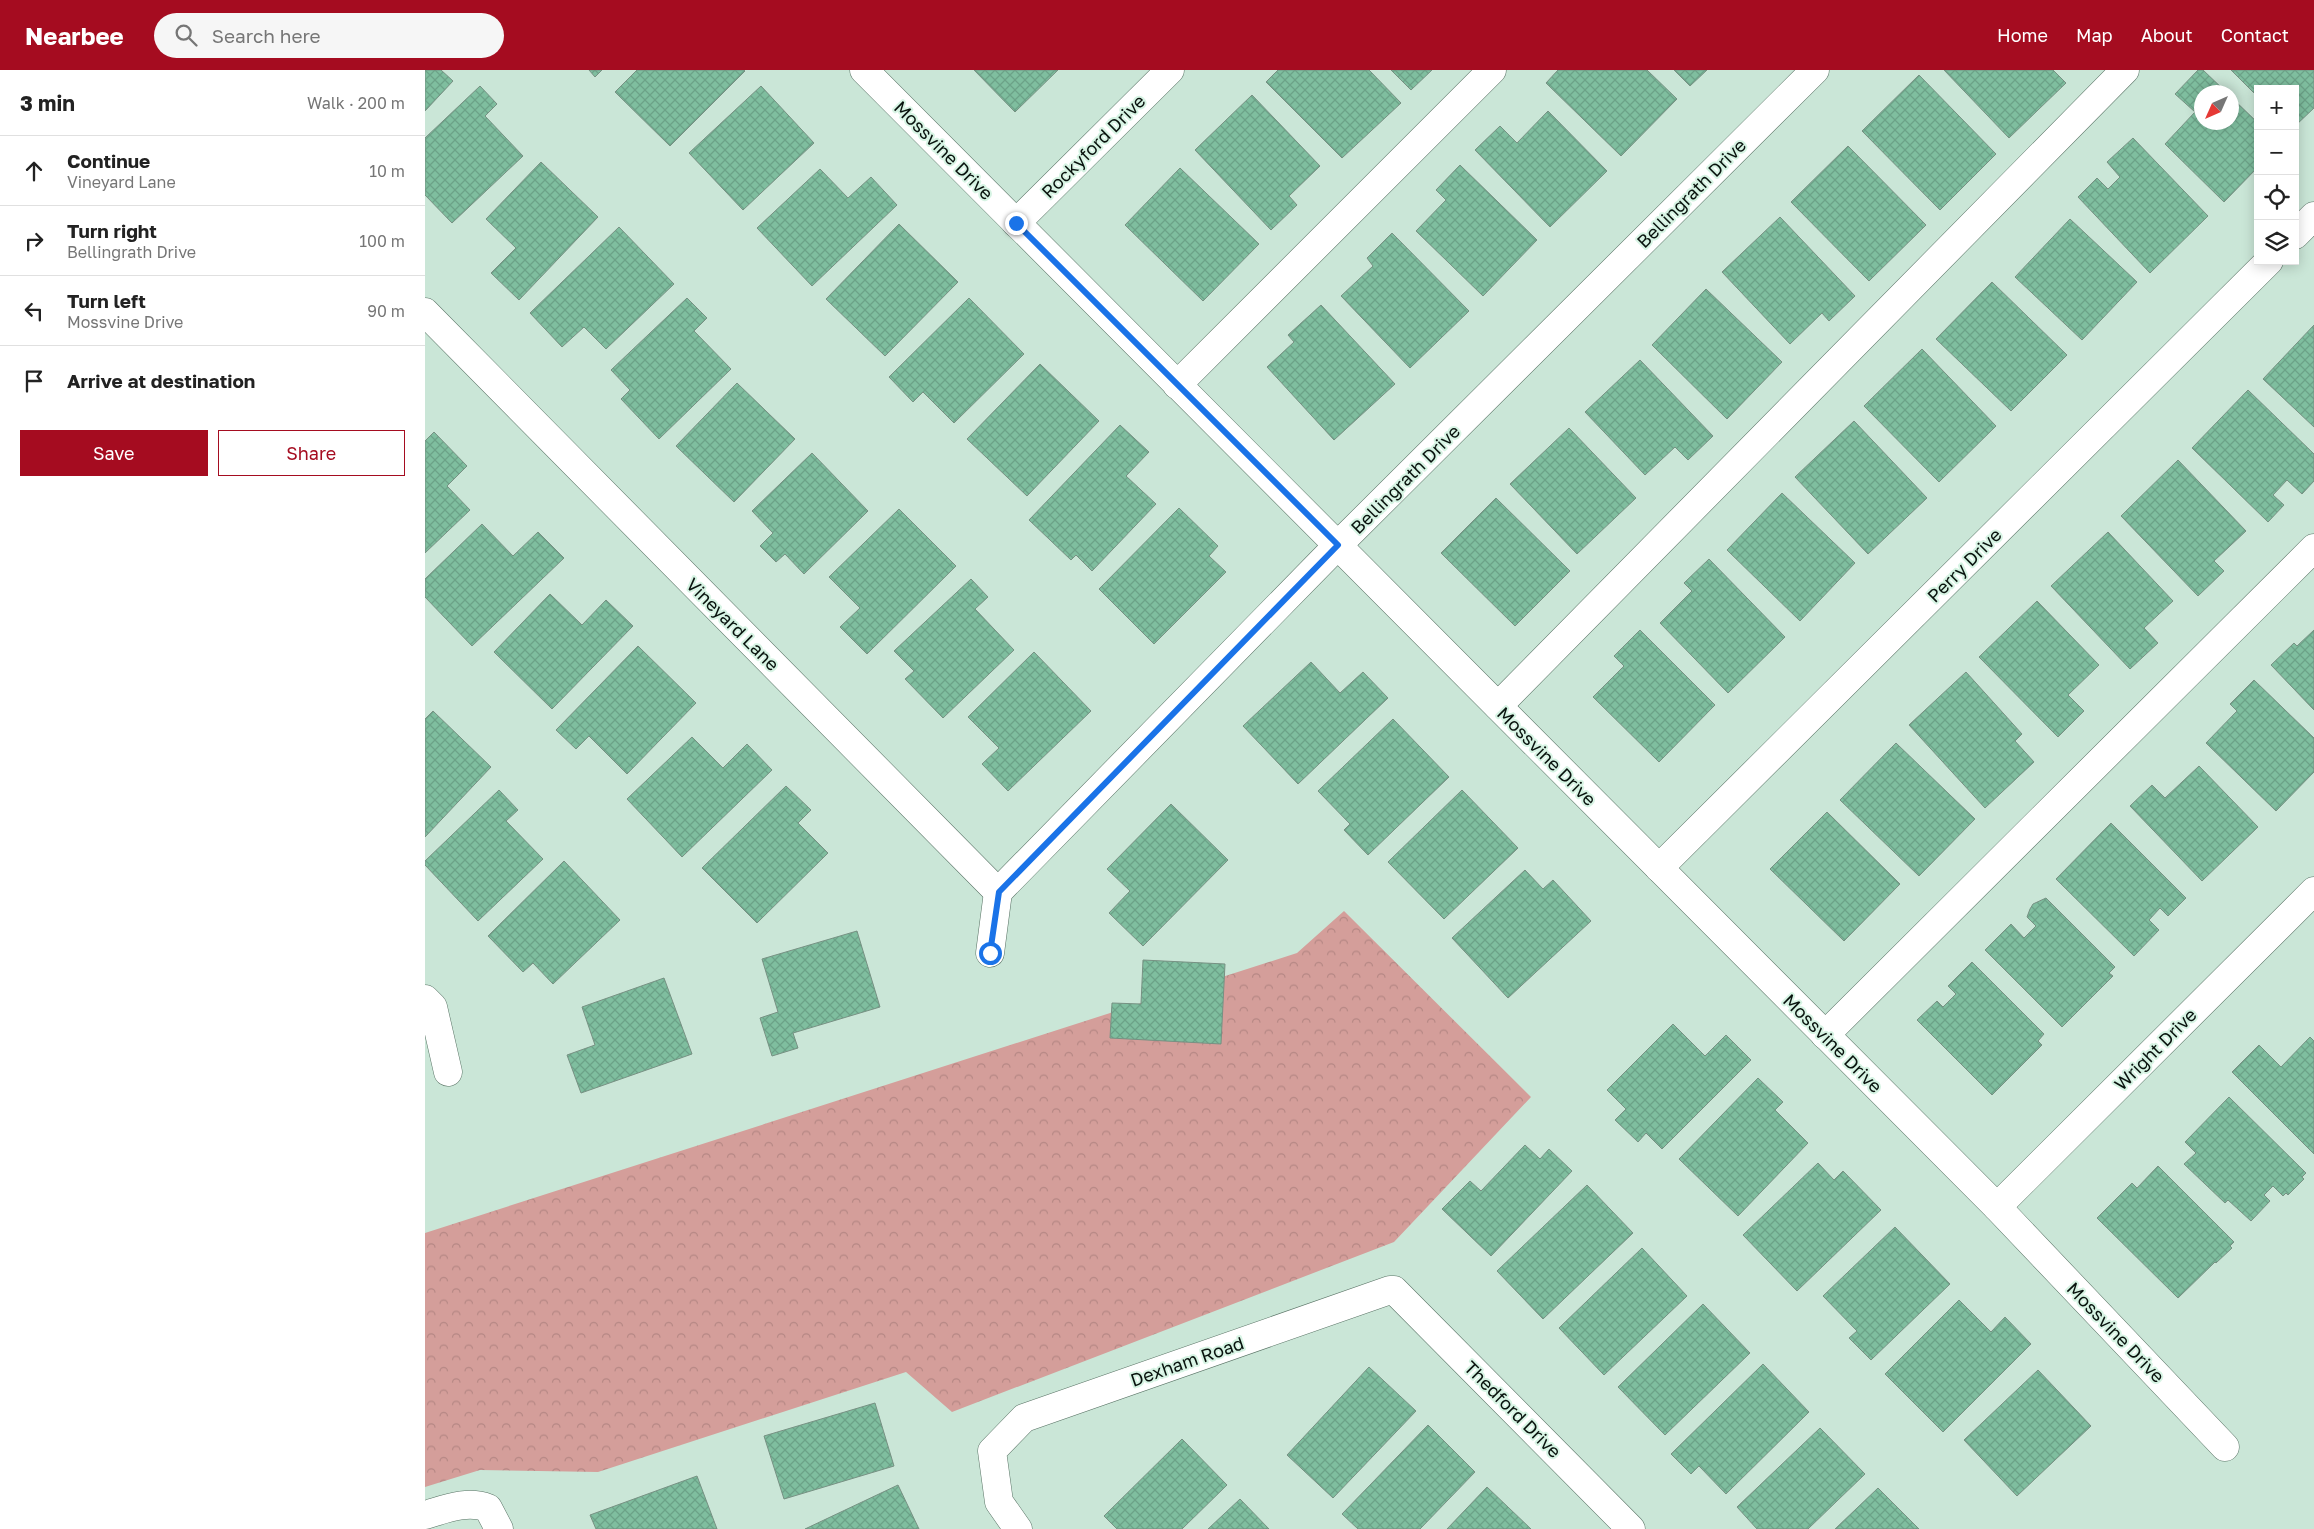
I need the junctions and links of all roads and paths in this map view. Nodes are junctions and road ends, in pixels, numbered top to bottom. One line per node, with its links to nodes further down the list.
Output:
1 (864, 70): 7 (street, Mossvine Drive)
2 (1170, 70): 7 (street, Rockyford Drive)
3 (1492, 70): 11 (street)
4 (1815, 70): 12 (street, Bellingrath Drive)
5 (2125, 70): 14 (street)
6 (2314, 216): 8 (street)
7 (1016, 223): 11 (street, Mossvine Drive)
8 (2299, 231)
9 (2265, 265): 15 (street, Perry Drive)
10 (425, 312): 16 (street, Vineyard Lane)
11 (1177, 384): 12 (street, Mossvine Drive)
12 (1338, 545): 14 (street, Mossvine Drive); 16 (street, Bellingrath Drive)
13 (2314, 548): 20 (street)
14 (1498, 706): 15 (street, Mossvine Drive)
15 (1659, 868): 20 (street, Mossvine Drive)
16 (999, 892): 18 (street)
17 (2314, 892): 22 (street, Wright Drive)
18 (990, 953)
19 (425, 999): 21 (street)
20 (1825, 1035): 22 (street, Mossvine Drive)
21 (448, 1072)
22 (1997, 1207): 24 (street, Mossvine Drive)
23 (1394, 1290): 27 (street, Dexham Road); 28 (street, Thedford Drive)
24 (2225, 1447)
25 (425, 1515): 26 (street)
26 (493, 1518)
27 (1019, 1529)
28 (1631, 1529)

